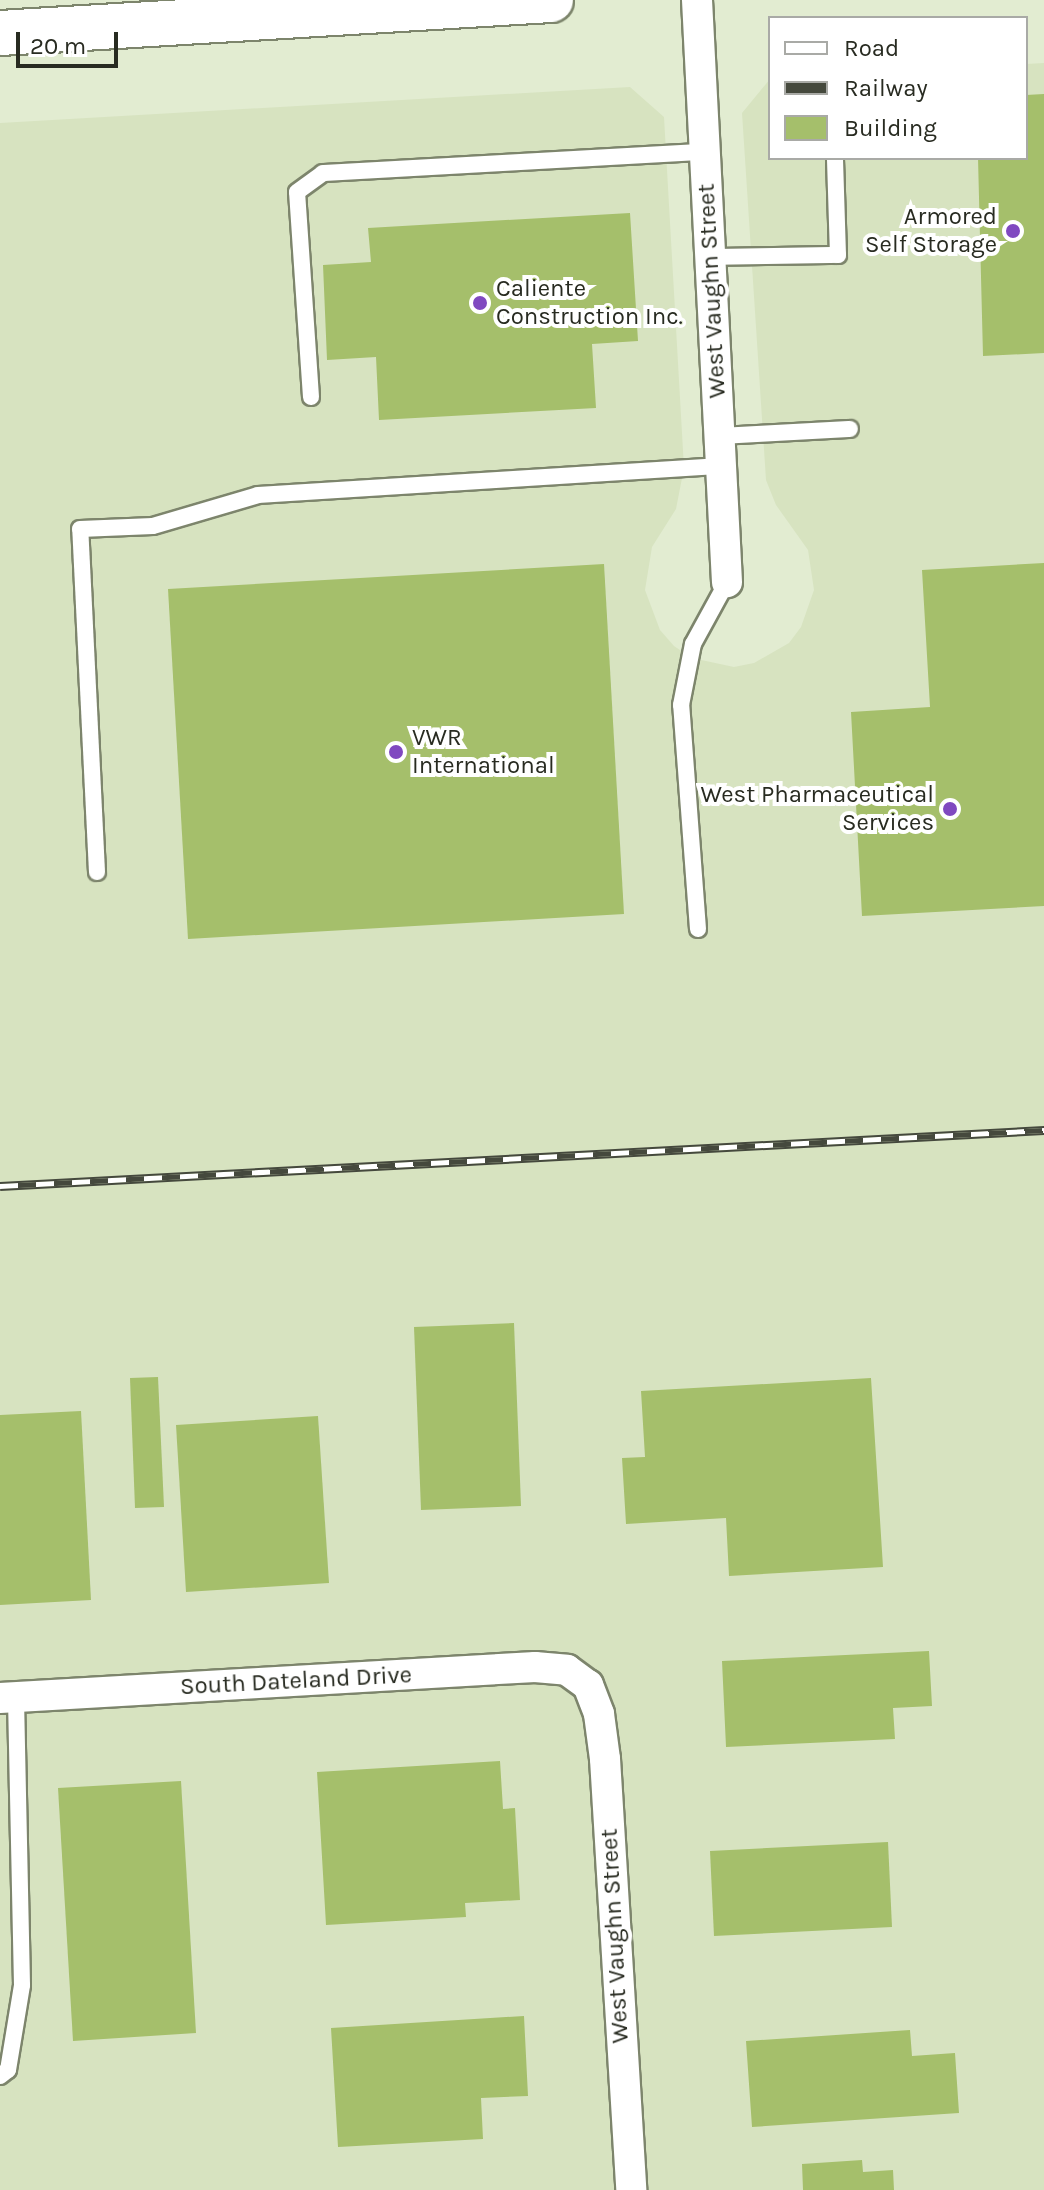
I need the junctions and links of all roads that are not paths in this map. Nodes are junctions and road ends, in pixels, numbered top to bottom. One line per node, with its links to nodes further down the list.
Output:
1 (551, 0): 3 (main road)
2 (697, 0): 5 (street, West Vaughn Street)
3 (473, 2): 4 (main road)
4 (0, 33)
5 (704, 152): 7 (street, West Vaughn Street); 8 (lane)
6 (835, 160): 7 (lane)
7 (710, 257): 10 (street, West Vaughn Street)
8 (311, 397)
9 (850, 429): 10 (lane)
10 (719, 436): 11 (street, West Vaughn Street)
11 (721, 466): 12 (street, West Vaughn Street); 13 (lane)
12 (727, 582): 14 (lane)
13 (97, 872)
14 (698, 929)
15 (588, 1685): 16 (street, South Dateland Drive); 18 (street, West Vaughn Street)
16 (8, 1698): 17 (lane)
17 (0, 2076)
18 (631, 2190)

